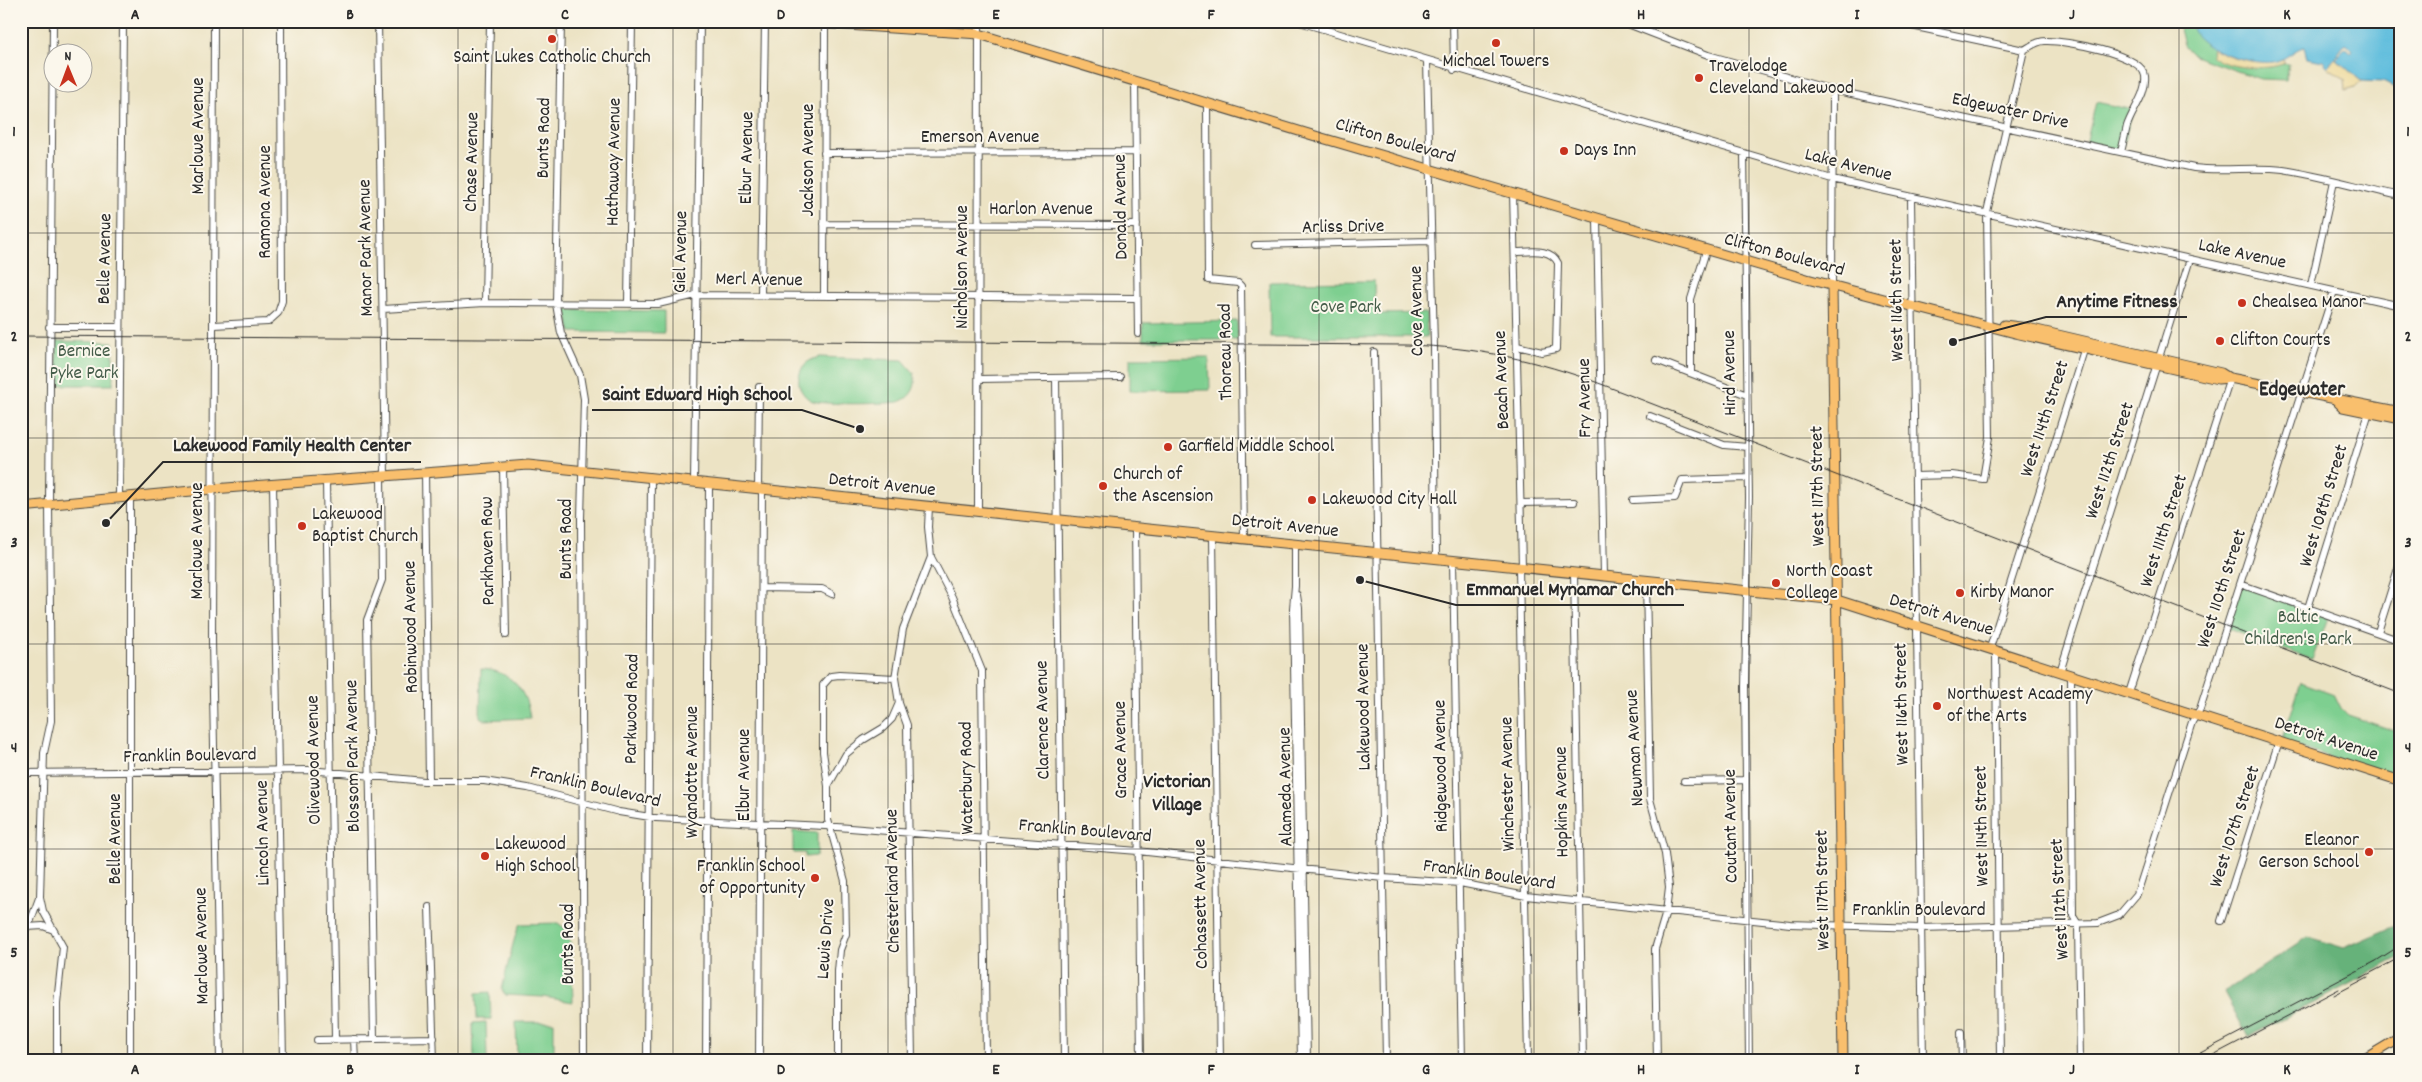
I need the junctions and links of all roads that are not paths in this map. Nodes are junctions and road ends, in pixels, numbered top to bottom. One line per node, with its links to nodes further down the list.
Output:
1 (52, 21): 64 (street)
2 (123, 21): 65 (street, Belle Avenue)
3 (214, 21): 63 (street, Marlowe Avenue)
4 (281, 21): 63 (street, Ramona Avenue)
5 (378, 21): 61 (street, Manor Park Avenue)
6 (490, 21): 56 (street, Chase Avenue)
7 (562, 21): 58 (street, Bunts Road)
8 (632, 21): 57 (street, Hathaway Avenue)
9 (700, 21): 51 (street, Giel Avenue)
10 (765, 21): 52 (street, Elbur Avenue)
11 (789, 21): 17 (main road, Clifton Boulevard)
12 (979, 21): 18 (street, Nicholson Avenue)
13 (1296, 21): 20 (street, Lake Avenue)
14 (1453, 21): 21 (street)
15 (1620, 21): 23 (street, Edgewater Drive)
16 (1888, 21): 19 (street)
17 (825, 23): 18 (main road, Clifton Boulevard); 28 (street, Jackson Avenue)
18 (979, 34): 22 (main road, Clifton Boulevard); 29 (street, Nicholson Avenue)
19 (2024, 50): 25 (street); 27 (street)
20 (1427, 61): 21 (street, Lake Avenue); 31 (street, Cove Avenue)
21 (1454, 70): 30 (street, Lake Avenue)
22 (1135, 81): 24 (main road, Clifton Boulevard); 26 (street, Donald Avenue)
23 (1833, 90): 25 (street, Edgewater Drive); 32 (street, West 117th Street)
24 (1207, 103): 31 (main road, Clifton Boulevard); 111 (street, Thoreau Road)
25 (2007, 126): 27 (street, Edgewater Drive); 37 (street)
26 (1136, 152): 29 (street, Emerson Avenue); 41 (street, Donald Avenue)
27 (2121, 152): 33 (street, Edgewater Drive)
28 (824, 153): 29 (street, Emerson Avenue); 39 (street, Jackson Avenue)
29 (979, 153): 40 (street, Nicholson Avenue)
30 (1744, 154): 32 (street, Lake Avenue); 47 (street, Hird Avenue)
31 (1429, 168): 34 (main road, Clifton Boulevard); 42 (street, Cove Avenue)
32 (1832, 179): 36 (street, Lake Avenue); 49 (street, West 117th Street)
33 (2334, 181): 35 (street, Edgewater Drive); 48 (street)
34 (1513, 193): 38 (main road, Clifton Boulevard); 45 (street, Beach Avenue)
35 (2401, 196)
36 (1911, 198): 37 (street, Lake Avenue); 60 (street, West 116th Street)
37 (1987, 212): 46 (street, Lake Avenue); 62 (street)
38 (1597, 219): 44 (main road, Clifton Boulevard); 120 (street, Fry Avenue)
39 (824, 224): 40 (street, Harlon Avenue); 53 (street, Jackson Avenue)
40 (978, 224): 41 (street, Harlon Avenue); 54 (street, Nicholson Avenue)
41 (1137, 225): 55 (street, Donald Avenue)
42 (1431, 241): 43 (street, Arliss Drive); 115 (street, Cove Avenue)
43 (1256, 244)
44 (1706, 251): 47 (main road, Clifton Boulevard); 72 (street)
45 (1515, 252): 68 (street, Beach Avenue); 68 (street)
46 (2190, 259): 48 (street, Lake Avenue); 71 (street, West 112th Street)
47 (1746, 262): 49 (main road, Clifton Boulevard); 79 (street, Hird Avenue)
48 (2312, 285): 50 (street, Lake Avenue)
49 (1832, 286): 60 (main road, Clifton Boulevard); 126 (main road, West 117th Street)
50 (2334, 291): 59 (street, Lake Avenue); 78 (street, West 110th Street)
51 (696, 295): 52 (street, Merl Avenue); 57 (street, Merl Avenue); 94 (street, Giel Avenue)
52 (761, 295): 53 (street, Merl Avenue)
53 (824, 296): 54 (street, Merl Avenue)
54 (978, 298): 55 (street, Merl Avenue); 74 (street, Nicholson Avenue)
55 (1137, 298): 66 (street, Donald Avenue)
56 (485, 303): 58 (street, Merl Avenue); 61 (street, Merl Avenue)
57 (628, 303): 58 (street, Merl Avenue)
58 (556, 304): 87 (street, Bunts Road)
59 (2401, 306)
60 (1913, 307): 62 (main road, Clifton Boulevard); 90 (street, West 116th Street)
61 (383, 308): 89 (street, Manor Park Avenue)
62 (1989, 324): 67 (main road, Clifton Boulevard); 90 (street)
63 (214, 325): 97 (street, Marlowe Avenue)
64 (49, 326): 65 (street); 103 (street)
65 (120, 327): 100 (street, Belle Avenue)
66 (1138, 334)
67 (2086, 345): 71 (main road, Clifton Boulevard); 132 (street, West 114th Street)
68 (1518, 346): 104 (street, Beach Avenue)
69 (1374, 352): 113 (street, Lakewood Avenue)
70 (1656, 360): 72 (street)
71 (2158, 362): 76 (main road, Clifton Boulevard); 133 (street, West 112th Street)
72 (1691, 373): 79 (street)
73 (1120, 377): 75 (street)
74 (979, 378): 75 (street); 107 (street, Nicholson Avenue)
75 (1056, 378): 108 (street, Clarence Avenue)
76 (2230, 378): 78 (main road, Clifton Boulevard); 136 (street, West 111th Street)
77 (759, 387): 98 (street, Elbur Avenue)
78 (2300, 392): 80 (main road, Clifton Boulevard); 122 (street, West 110th Street)
79 (1747, 395): 85 (street, Hird Avenue)
80 (2336, 400): 81 (main road, Clifton Boulevard); 82 (main road, Clifton Boulevard)
81 (2370, 412): 84 (main road, Clifton Boulevard); 127 (street, West 108th Street)
82 (2401, 412)
83 (1650, 416): 85 (street)
84 (2401, 419)
85 (1748, 448): 92 (street, Hird Avenue)
86 (502, 467): 87 (main road, Detroit Avenue); 88 (main road, Detroit Avenue); 130 (street, Parkhaven Row)
87 (582, 471): 91 (main road, Detroit Avenue); 156 (street, Bunts Road)
88 (425, 472): 89 (main road, Detroit Avenue); 153 (street, Robinwood Avenue)
89 (383, 475): 93 (main road, Detroit Avenue); 150 (street, Blossom Park Avenue)
90 (1915, 476): 128 (street, West 116th Street)
91 (651, 478): 94 (main road, Detroit Avenue); 157 (street, Parkwood Road)
92 (1748, 478): 101 (street); 124 (street, Hird Avenue)
93 (326, 480): 95 (main road, Detroit Avenue); 149 (street, Olivewood Avenue)
94 (694, 482): 96 (main road, Detroit Avenue)
95 (273, 484): 97 (main road, Detroit Avenue); 144 (street, Lincoln Avenue)
96 (709, 484): 98 (main road, Detroit Avenue); 158 (street, Wyandotte Avenue)
97 (213, 489): 99 (main road, Detroit Avenue); 145 (street, Marlowe Avenue)
98 (760, 490): 105 (main road, Detroit Avenue); 123 (street, Elbur Avenue)
99 (130, 496): 100 (main road, Detroit Avenue); 146 (street, Belle Avenue)
100 (120, 497): 103 (main road, Detroit Avenue)
101 (1633, 500)
102 (1574, 502): 104 (street)
103 (49, 504): 106 (main road, Detroit Avenue); 148 (street)
104 (1521, 504): 118 (street, Beach Avenue)
105 (929, 506): 107 (main road, Detroit Avenue); 114 (street, Waterbury Road)
106 (21, 507)
107 (978, 512): 108 (main road, Detroit Avenue)
108 (1057, 520): 109 (main road, Detroit Avenue); 163 (street, Clarence Avenue)
109 (1135, 528): 110 (main road, Detroit Avenue); 164 (street, Grace Avenue)
110 (1213, 536): 111 (main road, Detroit Avenue); 165 (street, Cohassett Avenue)
111 (1244, 540): 112 (main road, Detroit Avenue)
112 (1295, 545): 113 (main road, Detroit Avenue); 166 (street, Alameda Avenue)
113 (1377, 553): 115 (main road, Detroit Avenue); 167 (street, Lakewood Avenue)
114 (931, 557): 135 (street); 162 (street, Waterbury Road)
115 (1436, 559): 117 (main road, Detroit Avenue)
116 (2401, 560): 129 (street)
117 (1453, 561): 118 (main road, Detroit Avenue); 168 (street, Ridgewood Avenue)
118 (1520, 567): 119 (main road, Detroit Avenue); 170 (street, Winchester Avenue)
119 (1574, 572): 120 (main road, Detroit Avenue); 172 (street, Hopkins Avenue)
120 (1604, 576): 121 (main road, Detroit Avenue)
121 (1646, 580): 124 (main road, Detroit Avenue); 174 (street, Newman Avenue)
122 (2240, 584): 127 (street); 138 (street, West 110th Street)
123 (762, 588): 125 (street); 159 (street, Elbur Avenue)
124 (1747, 591): 126 (main road, Detroit Avenue); 151 (street, Coutant Avenue)
125 (832, 594)
126 (1838, 600): 128 (main road, Detroit Avenue); 178 (main road, West 117th Street)
127 (2308, 608): 129 (street)
128 (1917, 626): 132 (main road, Detroit Avenue); 180 (street, West 116th Street)
129 (2378, 632): 131 (street)
130 (506, 635)
131 (2401, 641)
132 (1993, 649): 133 (main road, Detroit Avenue); 179 (street, West 114th Street)
133 (2060, 672): 134 (main road, Detroit Avenue)
134 (2071, 676): 136 (main road, Detroit Avenue); 177 (street, West 112th Street)
135 (895, 678): 137 (street); 142 (street)
136 (2129, 693): 138 (main road, Detroit Avenue)
137 (899, 703): 139 (street, Lewis Drive); 140 (street, Chesterland Avenue)
138 (2196, 716): 141 (main road, Detroit Avenue); 169 (street, West 110th Street)
139 (892, 718): 140 (street); 143 (street, Lewis Drive)
140 (905, 720): 161 (street, Chesterland Avenue)
141 (2279, 741): 152 (main road, Detroit Avenue); 176 (street, West 107th Street)
142 (825, 764): 143 (street); 155 (street)
143 (839, 765): 155 (street, Lewis Drive)
144 (278, 770): 145 (street, Franklin Boulevard); 149 (street, Franklin Boulevard); 194 (street, Lincoln Avenue)
145 (215, 771): 146 (street, Franklin Boulevard); 193 (street, Marlowe Avenue)
146 (131, 772): 148 (street, Franklin Boulevard); 192 (street, Belle Avenue)
147 (21, 773): 148 (street, Franklin Boulevard)
148 (42, 773): 171 (street)
149 (330, 773): 150 (street, Franklin Boulevard); 187 (street, Olivewood Avenue)
150 (369, 777): 153 (street, Franklin Boulevard); 189 (street, Blossom Park Avenue)
151 (1746, 780): 154 (street); 175 (street, Coutant Avenue)
152 (2401, 780)
153 (429, 781): 156 (street, Franklin Boulevard)
154 (1684, 781)
155 (828, 786): 160 (street, Lewis Drive)
156 (582, 802): 157 (street, Franklin Boulevard); 197 (street, Bunts Road)
157 (647, 816): 158 (street, Franklin Boulevard); 198 (street, Parkwood Road)
158 (708, 821): 159 (street, Franklin Boulevard); 199 (street, Wyandotte Avenue)
159 (760, 822): 160 (street, Franklin Boulevard); 200 (street, Elbur Avenue)
160 (830, 826): 161 (street, Franklin Boulevard); 201 (street, Lewis Drive)
161 (909, 833): 162 (street, Franklin Boulevard); 202 (street, Chesterland Avenue)
162 (983, 839): 163 (street, Franklin Boulevard); 203 (street, Waterbury Road)
163 (1061, 845): 164 (street, Franklin Boulevard); 204 (street, Clarence Avenue)
164 (1138, 851): 165 (street, Franklin Boulevard); 205 (street, Grace Avenue)
165 (1216, 859): 166 (street, Franklin Boulevard); 206 (street, Cohassett Avenue)
166 (1300, 869): 167 (street, Franklin Boulevard); 183 (street, Alameda Avenue)
167 (1382, 878): 168 (street, Franklin Boulevard); 209 (street, Lakewood Avenue)
168 (1460, 884): 170 (street, Franklin Boulevard); 210 (street, Ridgewood Avenue)
169 (2136, 894): 177 (street, Franklin Boulevard)
170 (1526, 896): 172 (street, Franklin Boulevard); 211 (street, Winchester Avenue)
171 (40, 897): 181 (street); 182 (street)
172 (1580, 903): 174 (street, Franklin Boulevard); 212 (street, Hopkins Avenue)
173 (429, 907): 186 (street)
174 (1666, 912): 175 (street, Franklin Boulevard); 213 (street, Newman Avenue)
175 (1748, 920): 178 (street, Franklin Boulevard); 214 (street, Coutant Avenue)
176 (2221, 921)
177 (2078, 924): 179 (street, Franklin Boulevard); 219 (street, West 112th Street)
178 (1842, 926): 180 (street, Franklin Boulevard); 215 (main road, West 117th Street)
179 (1998, 926): 180 (street, Franklin Boulevard); 218 (street, West 114th Street)
180 (1921, 928): 216 (street, West 116th Street)
181 (51, 929): 182 (street); 191 (street)
182 (24, 930)
183 (1303, 988): 207 (street, Alameda Avenue); 208 (street, Alameda Avenue)
184 (1961, 1032): 217 (street)
185 (2401, 1037): 220 (main road)
186 (434, 1038): 189 (street); 196 (street)
187 (335, 1039): 188 (street); 190 (street)
188 (354, 1039): 189 (street); 195 (street)
189 (374, 1039)
190 (317, 1040)
191 (57, 1061)
192 (130, 1061)
193 (220, 1061)
194 (283, 1061)
195 (355, 1061)
196 (434, 1061)
197 (584, 1061)
198 (647, 1061)
199 (706, 1061)
200 (759, 1061)
201 (838, 1061)
202 (912, 1061)
203 (986, 1061)
204 (1064, 1061)
205 (1141, 1061)
206 (1220, 1061)
207 (1301, 1061)
208 (1307, 1061)
209 (1386, 1061)
210 (1462, 1061)
211 (1528, 1061)
212 (1583, 1061)
213 (1657, 1061)
214 (1750, 1061)
215 (1843, 1061)
216 (1923, 1061)
217 (1962, 1061)
218 (2000, 1061)
219 (2080, 1061)
220 (2361, 1061)

